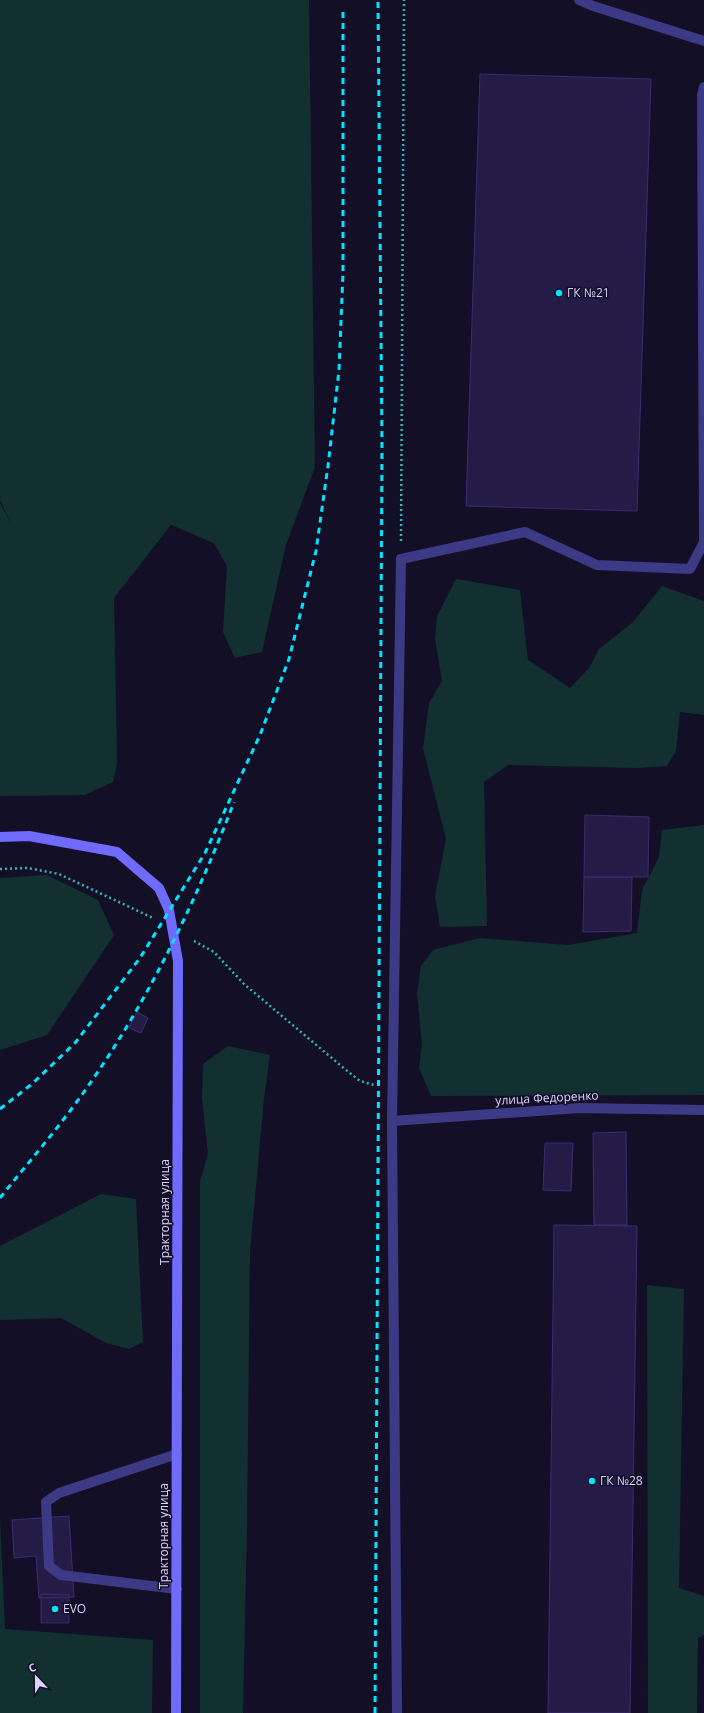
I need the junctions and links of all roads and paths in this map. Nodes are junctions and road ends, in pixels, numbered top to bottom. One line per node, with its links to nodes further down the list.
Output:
1 (404, 0): 5 (path)
2 (579, 0): 3 (street)
3 (704, 41)
4 (704, 87): 5 (street)
5 (401, 559): 10 (street)
6 (0, 837): 8 (main road, Тракторная улица)
7 (0, 869): 8 (path)
8 (173, 928): 9 (main road, Тракторная улица)
9 (176, 941): 10 (path); 13 (main road, Тракторная улица)
10 (393, 1088): 12 (street)
11 (704, 1110): 12 (street, улица Федоренко)
12 (392, 1121): 16 (street)
13 (177, 1454): 14 (main road, Тракторная улица); 14 (street)
14 (177, 1589): 15 (main road, Тракторная улица)
15 (176, 1713)
16 (397, 1713)

